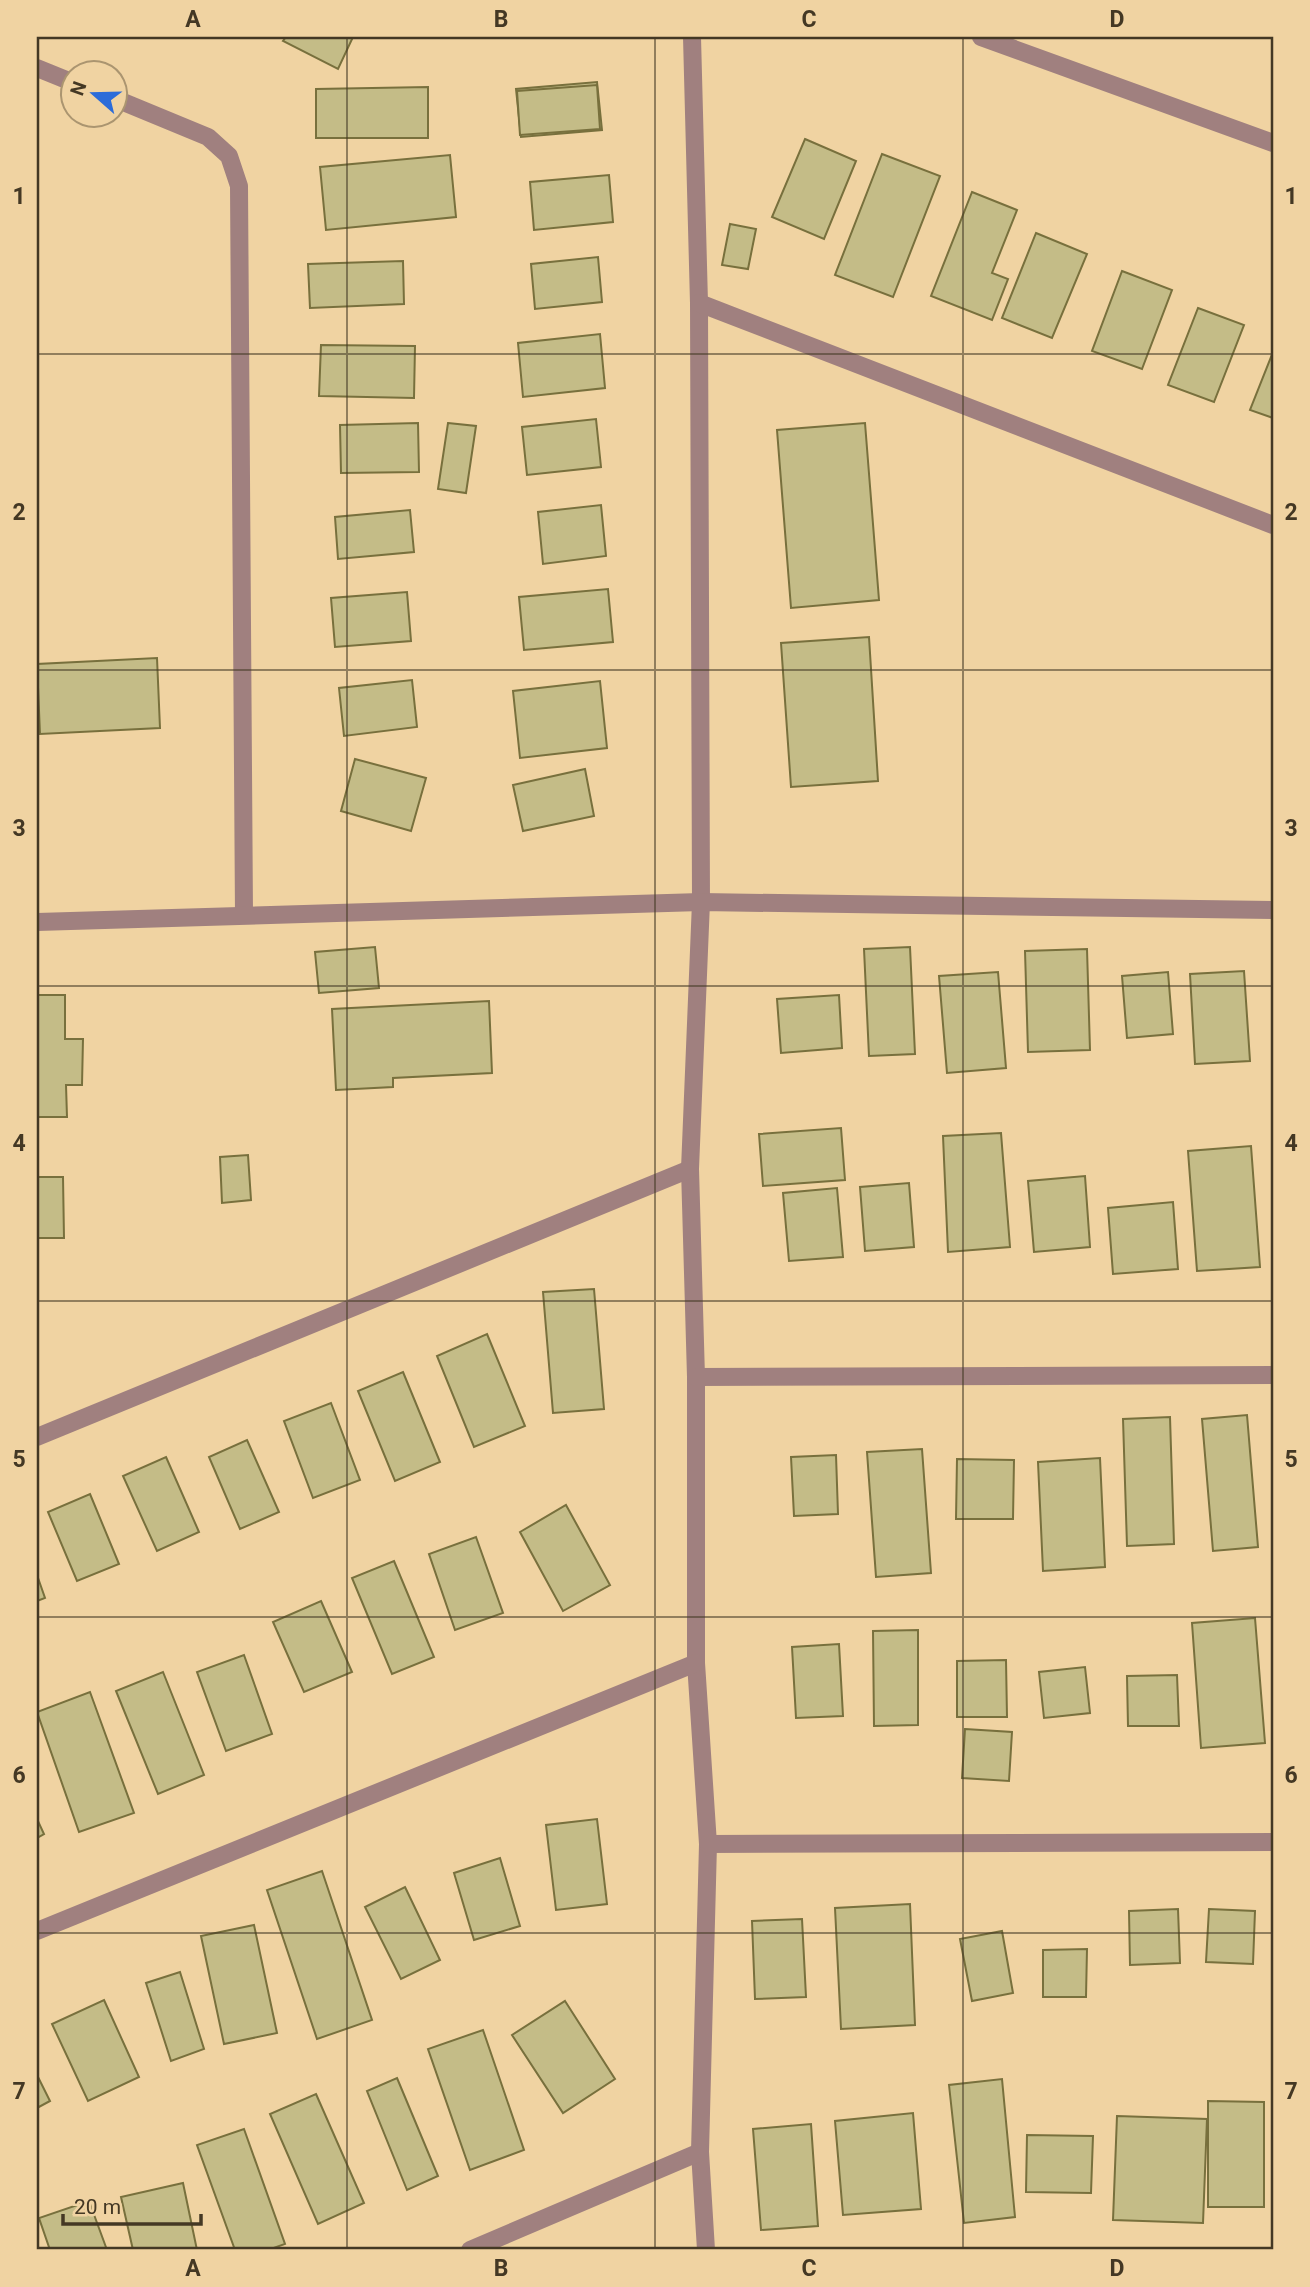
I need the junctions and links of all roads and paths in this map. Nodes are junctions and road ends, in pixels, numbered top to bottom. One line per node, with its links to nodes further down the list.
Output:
1 (692, 37): 7 (street)
2 (981, 37): 6 (street)
3 (37, 68): 4 (street)
4 (60, 77)
5 (130, 105): 11 (street)
6 (1273, 143)
7 (699, 303): 8 (street); 9 (street)
8 (1273, 525)
9 (701, 902): 10 (street); 11 (street); 13 (street)
10 (1273, 910)
11 (244, 915): 12 (street)
12 (37, 922)
13 (690, 1168): 15 (street); 16 (street)
14 (1273, 1375): 15 (street)
15 (696, 1377): 17 (street)
16 (37, 1437)
17 (696, 1663): 19 (street); 20 (street)
18 (1273, 1842): 19 (street)
19 (708, 1844): 21 (street)
20 (37, 1931)
21 (700, 2152): 22 (street); 23 (street)
22 (470, 2250)
23 (706, 2250)

